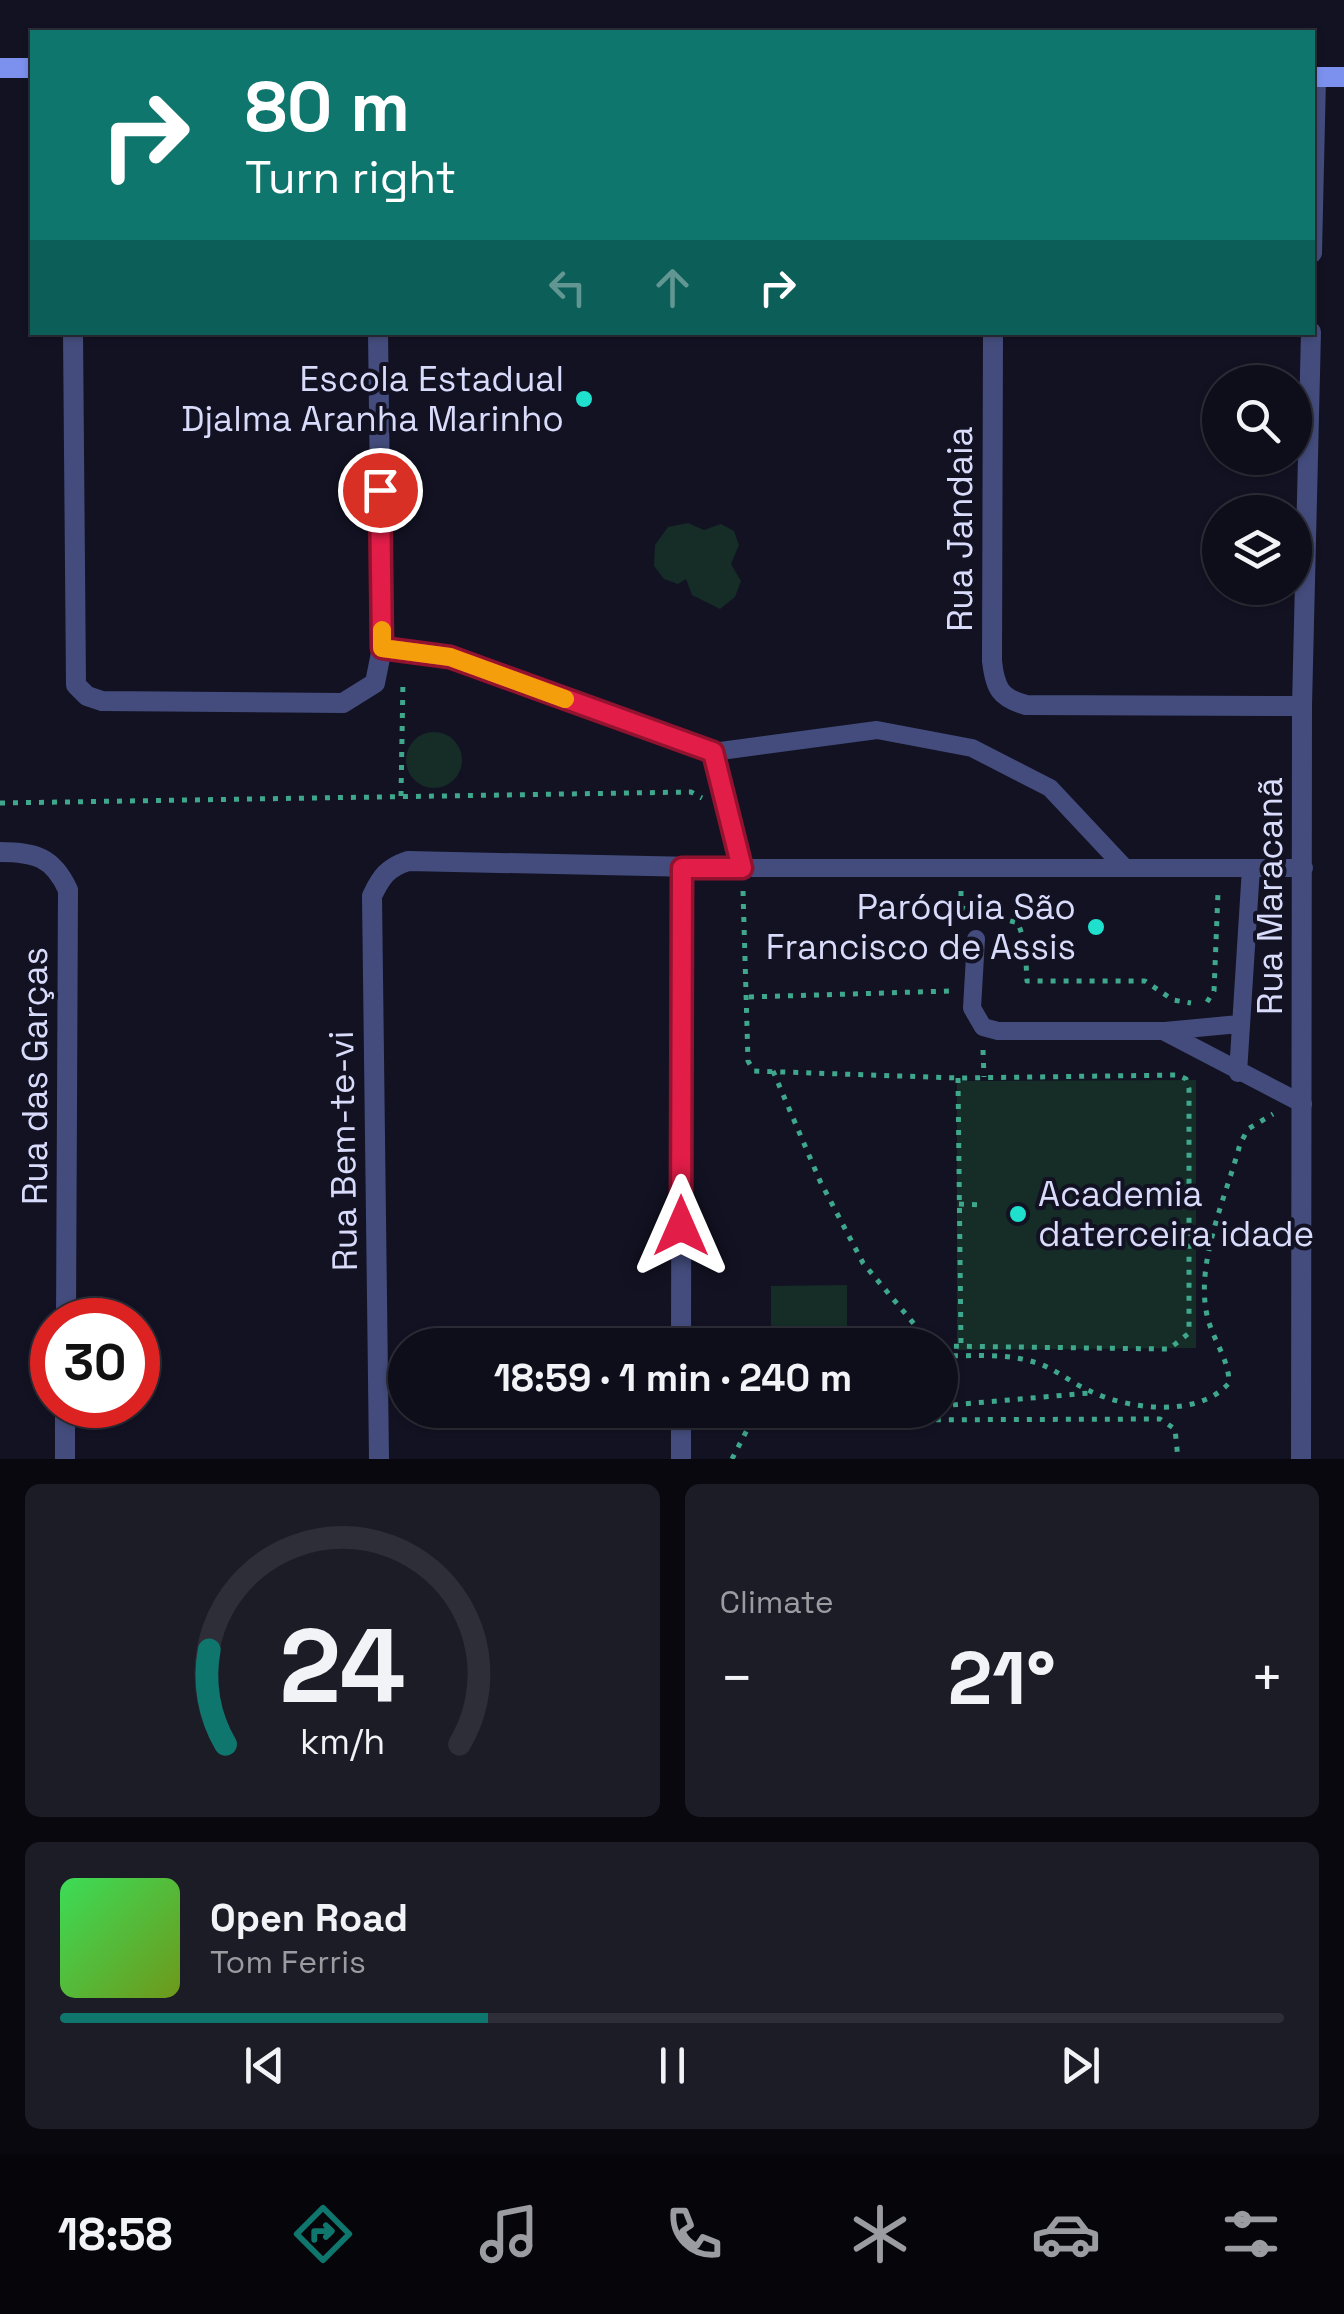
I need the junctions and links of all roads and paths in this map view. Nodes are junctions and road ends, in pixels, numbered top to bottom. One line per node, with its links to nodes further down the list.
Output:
1 (0, 68): 2 (main road)
2 (30, 68)
3 (1315, 77): 4 (main road)
4 (1344, 78)
5 (73, 335): 9 (street)
6 (378, 335): 9 (street)
7 (993, 335): 10 (street, Rua Jandaia)
8 (1311, 335): 10 (street, Rua Maracanã)
9 (393, 649): 11 (street); 12 (path)
10 (1302, 706): 22 (street, Rua Maracanã)
11 (713, 752): 17 (street); 19 (lane)
12 (401, 796): 13 (path); 14 (path)
13 (0, 803)
14 (708, 809)
15 (0, 852): 35 (street, Rua das Garças)
16 (682, 868): 17 (street); 36 (street); 48 (street, Rua Bem-te-vi)
17 (742, 868): 18 (lane); 26 (path)
18 (962, 868): 19 (lane); 23 (path)
19 (1126, 868): 20 (lane)
20 (1219, 868): 21 (lane); 23 (path)
21 (1251, 868): 22 (lane); 27 (lane)
22 (1304, 868): 32 (street, Rua Maracanã)
23 (960, 908): 24 (path)
24 (976, 939): 25 (lane)
25 (973, 990): 26 (path); 28 (lane)
26 (749, 997): 29 (path)
27 (1239, 1024): 28 (lane); 30 (lane)
28 (1165, 1032): 30 (lane)
29 (772, 1071): 31 (path); 37 (path)
30 (1238, 1073): 32 (lane)
31 (958, 1078): 33 (path); 39 (path)
32 (1303, 1104): 41 (path); 52 (street, Rua Maracanã)
33 (959, 1204): 34 (path); 39 (path)
34 (985, 1205)
35 (66, 1298)
36 (681, 1328)
37 (918, 1328)
38 (958, 1345): 39 (path)
39 (961, 1345)
40 (958, 1357): 41 (path)
41 (1092, 1393): 42 (path)
42 (958, 1404)
43 (958, 1418): 51 (path)
44 (65, 1428): 47 (street)
45 (681, 1428): 49 (street)
46 (750, 1428): 50 (path)
47 (65, 1459)
48 (379, 1459)
49 (680, 1459)
50 (732, 1459)
51 (1178, 1459)
52 (1301, 1459)

